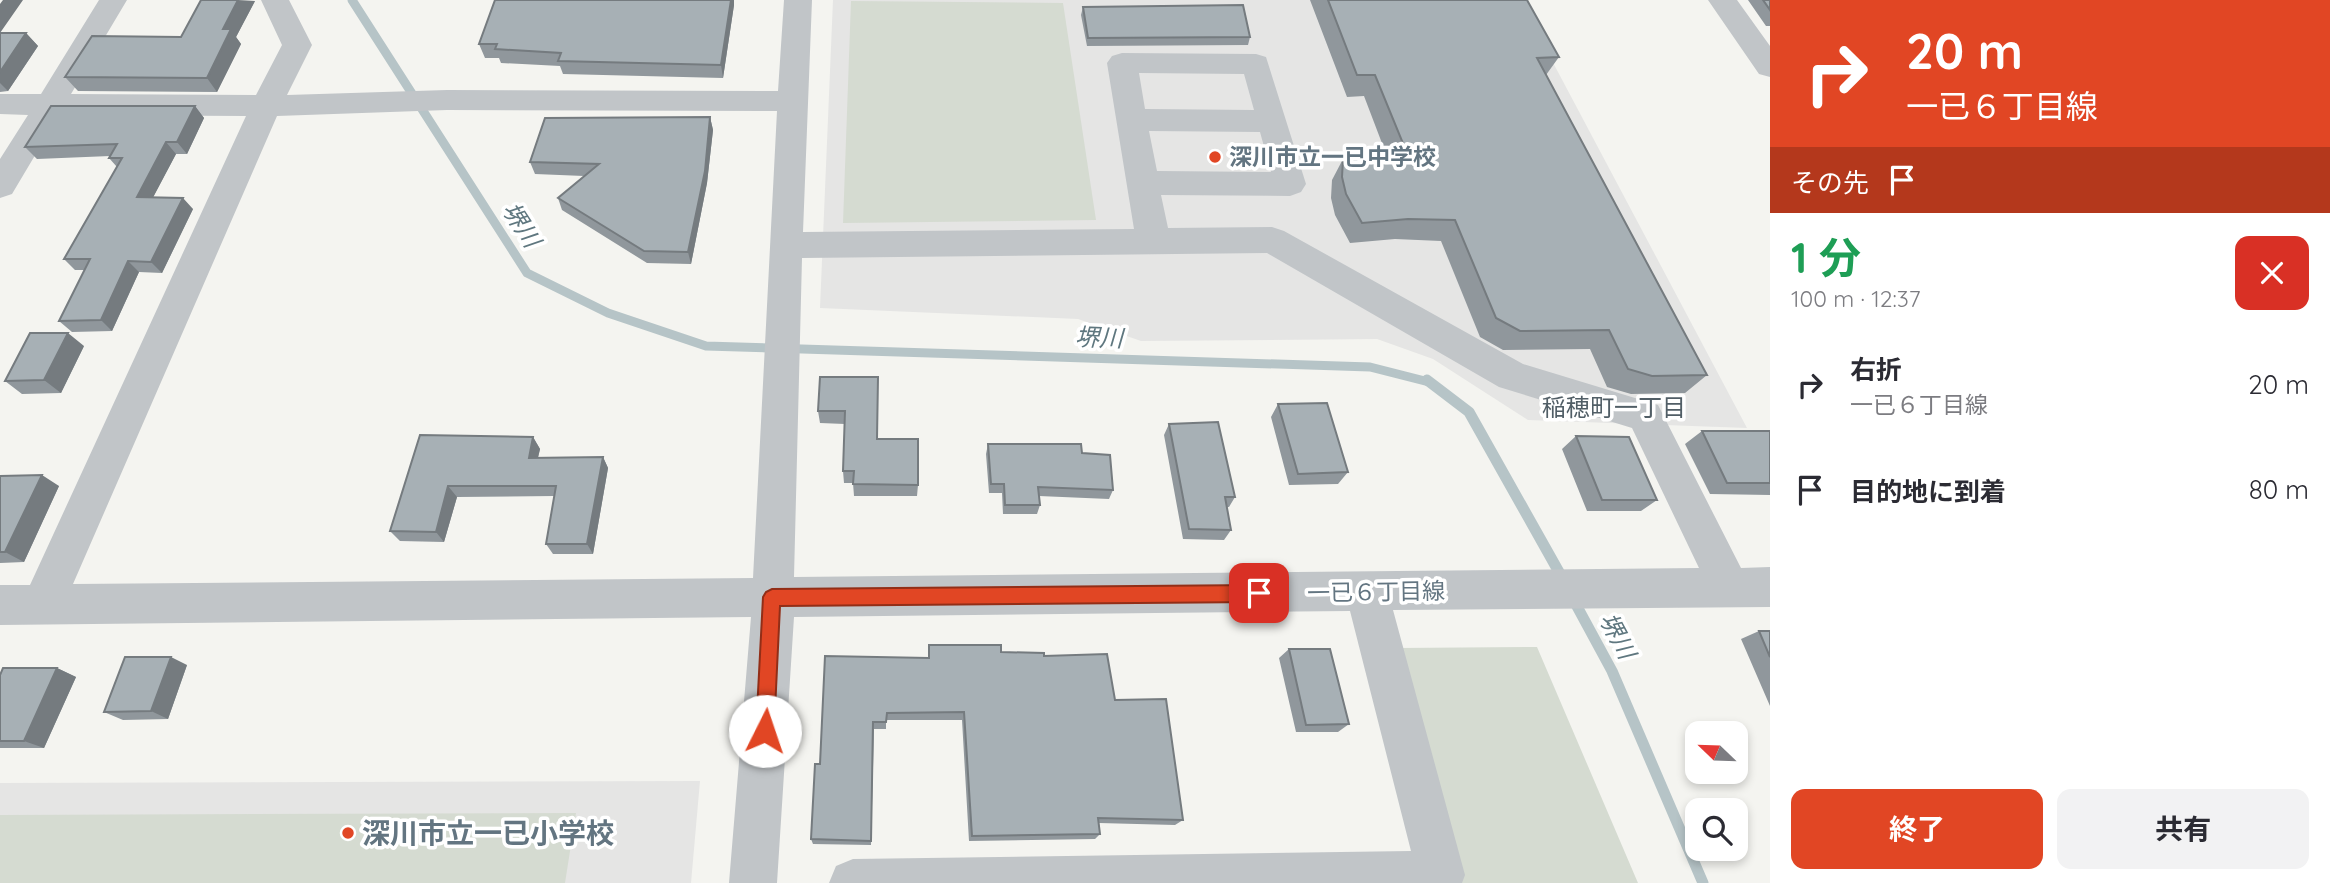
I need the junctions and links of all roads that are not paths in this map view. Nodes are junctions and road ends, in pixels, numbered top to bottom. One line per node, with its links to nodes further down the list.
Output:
1 (113, 0): 8 (street)
2 (275, 0): 9 (street)
3 (798, 0): 6 (street)
4 (1722, 0): 5 (street)
5 (1770, 67)
6 (793, 101): 9 (street); 15 (street)
7 (0, 104): 8 (street)
8 (51, 104): 9 (street); 13 (street)
9 (266, 106): 20 (street)
10 (1133, 120): 11 (street); 11 (street); 12 (street)
11 (1272, 121): 12 (street)
12 (1143, 183): 14 (street)
13 (0, 186)
14 (1153, 241): 15 (street); 16 (street)
15 (787, 245): 19 (street)
16 (1729, 587): 17 (street, 一已６丁目線); 18 (street, 一已６丁目線)
17 (1770, 587)
18 (1367, 593): 19 (street, 一已６丁目線); 23 (street)
19 (772, 597): 20 (street, 一已６丁目線); 22 (street)
20 (43, 604): 21 (street, 一已６丁目線)
21 (0, 605)
22 (753, 883)
23 (852, 883)

